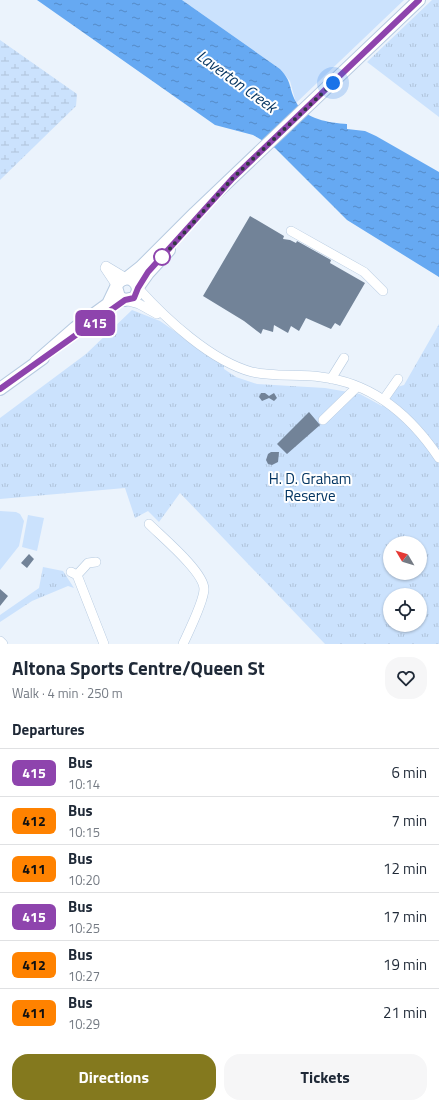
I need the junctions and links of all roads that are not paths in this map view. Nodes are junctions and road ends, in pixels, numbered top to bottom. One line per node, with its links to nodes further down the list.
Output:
1 (419, 0): 2 (main road)
2 (233, 178): 4 (main road); 6 (main road)
3 (291, 231): 7 (street)
4 (127, 278): 5 (main road); 5 (street); 6 (main road)
5 (116, 287): 8 (main road); 11 (main road)
6 (138, 288): 8 (main road); 9 (street)
7 (383, 291)
8 (126, 300): 9 (street); 11 (main road)
9 (172, 323): 12 (street)
10 (344, 358): 12 (street)
11 (36, 362): 15 (main road)
12 (331, 379): 14 (street)
13 (398, 379): 16 (street)
14 (357, 387): 16 (street); 17 (street)
15 (0, 389)
16 (384, 399): 18 (street)
17 (323, 420)
18 (439, 458)
19 (149, 524): 24 (street)
20 (96, 562): 23 (street)
21 (0, 641): 22 (street)
22 (3, 644)
23 (104, 644)
24 (183, 644)

